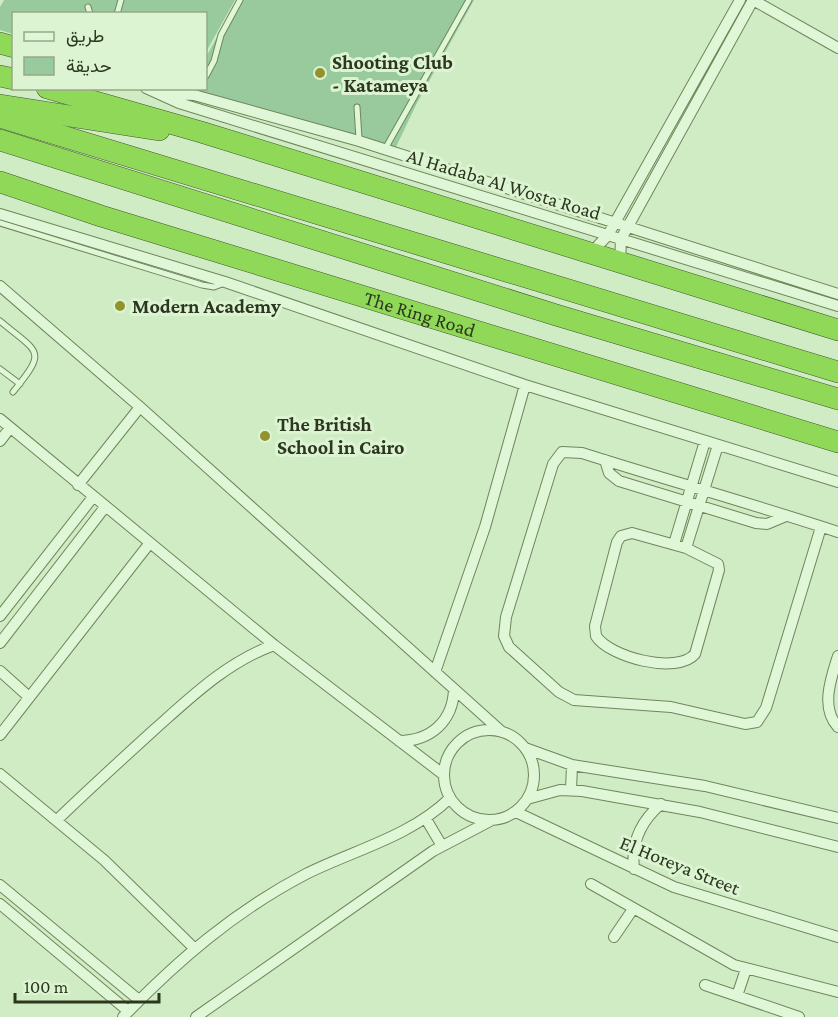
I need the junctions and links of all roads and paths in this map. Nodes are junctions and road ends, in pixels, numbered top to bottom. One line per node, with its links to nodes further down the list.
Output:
1 (240, 0): 6 (lane)
2 (469, 0): 18 (lane)
3 (740, 0): 23 (street)
4 (753, 0): 5 (street); 24 (street)
5 (838, 48)
6 (207, 74)
7 (59, 90): 11 (highway)
8 (152, 90): 10 (street, Al Hadaba Al Wosta Road)
9 (195, 92): 10 (street, Al Hadaba Al Wosta Road); 17 (street, Al Hadaba Al Wosta Road)
10 (160, 93): 19 (street, Al Hadaba Al Wosta Road)
11 (95, 96): 15 (highway)
12 (0, 105): 15 (highway)
13 (359, 107): 17 (lane)
14 (0, 117): 36 (highway)
15 (201, 132): 28 (highway)
16 (0, 141): 40 (highway, The Ring Road)
17 (359, 141): 18 (street, Al Hadaba Al Wosta Road); 19 (street)
18 (385, 149): 23 (street, Al Hadaba Al Wosta Road)
19 (354, 156): 25 (street, Al Hadaba Al Wosta Road)
20 (0, 182): 46 (highway, The Ring Road)
21 (0, 214): 27 (street)
22 (0, 223): 27 (lane)
23 (615, 223): 24 (street, Al Hadaba Al Wosta Road); 25 (street)
24 (628, 227): 26 (street); 31 (street, Al Hadaba Al Wosta Road)
25 (608, 235): 26 (street, Al Hadaba Al Wosta Road); 28 (street)
26 (621, 239): 29 (street); 32 (street, Al Hadaba Al Wosta Road)
27 (100, 249): 38 (street)
28 (590, 254): 29 (highway)
29 (620, 264): 34 (highway)
30 (0, 286): 41 (street)
31 (838, 294)
32 (838, 306)
33 (0, 321): 37 (lane)
34 (838, 330)
35 (0, 369): 37 (lane)
36 (838, 372)
37 (20, 384): 39 (lane)
38 (525, 385): 45 (street); 68 (street)
39 (13, 392)
40 (838, 399)
41 (140, 407): 50 (street); 68 (street)
42 (0, 419): 43 (street)
43 (10, 428): 44 (street); 50 (street)
44 (0, 441)
45 (705, 441): 47 (street); 51 (street)
46 (838, 442)
47 (718, 445): 49 (street); 52 (street)
48 (605, 460): 51 (street); 54 (street); 58 (street)
49 (838, 482)
50 (78, 485): 53 (street)
51 (691, 487): 52 (street); 54 (street)
52 (704, 491): 56 (street); 57 (street)
53 (93, 498): 55 (street); 63 (street)
54 (686, 503): 56 (street); 61 (street)
55 (105, 507): 60 (street); 64 (street)
56 (699, 507): 57 (street); 62 (street)
57 (786, 516): 58 (street)
58 (821, 527): 59 (street)
59 (838, 532)
60 (149, 544): 65 (street); 70 (street)
61 (674, 544): 62 (street); 62 (street)
62 (686, 548)
63 (0, 616)
64 (0, 643)
65 (274, 645): 76 (street); 87 (street)
66 (838, 656): 71 (street)
67 (0, 671): 70 (street)
68 (435, 672): 69 (street)
69 (454, 689): 74 (street); 76 (street)
70 (29, 697): 75 (street)
71 (829, 702): 72 (street); 73 (street)
72 (838, 710)
73 (838, 727)
74 (502, 732): 77 (street); 80 (street)
75 (0, 735)
76 (399, 741): 80 (street)
77 (525, 748): 78 (street); 83 (street)
78 (572, 765): 81 (street); 86 (street)
79 (0, 774): 87 (street)
80 (444, 775): 82 (street)
81 (571, 790): 83 (street); 84 (street)
82 (450, 798): 88 (street); 89 (street)
83 (527, 800): 85 (street)
84 (661, 804): 91 (street); 92 (street)
85 (516, 812): 89 (street); 92 (street, El Horeya Street)
86 (838, 818)
87 (57, 819): 99 (street)
88 (426, 819): 90 (street); 99 (street)
89 (492, 820): 90 (street)
90 (442, 846): 106 (street)
91 (838, 847)
92 (634, 869): 98 (street, El Horeya Street)
93 (591, 884): 96 (street)
94 (0, 885): 104 (street)
95 (0, 904): 105 (street)
96 (633, 909): 97 (street); 100 (street)
97 (614, 937)
98 (838, 937)
99 (194, 948): 104 (street)
100 (746, 969): 102 (street); 103 (street)
101 (705, 985): 103 (street)
102 (838, 993)
103 (737, 996): 107 (street)
104 (139, 1000): 105 (street)
105 (125, 1014)
106 (196, 1017)
107 (799, 1017)

